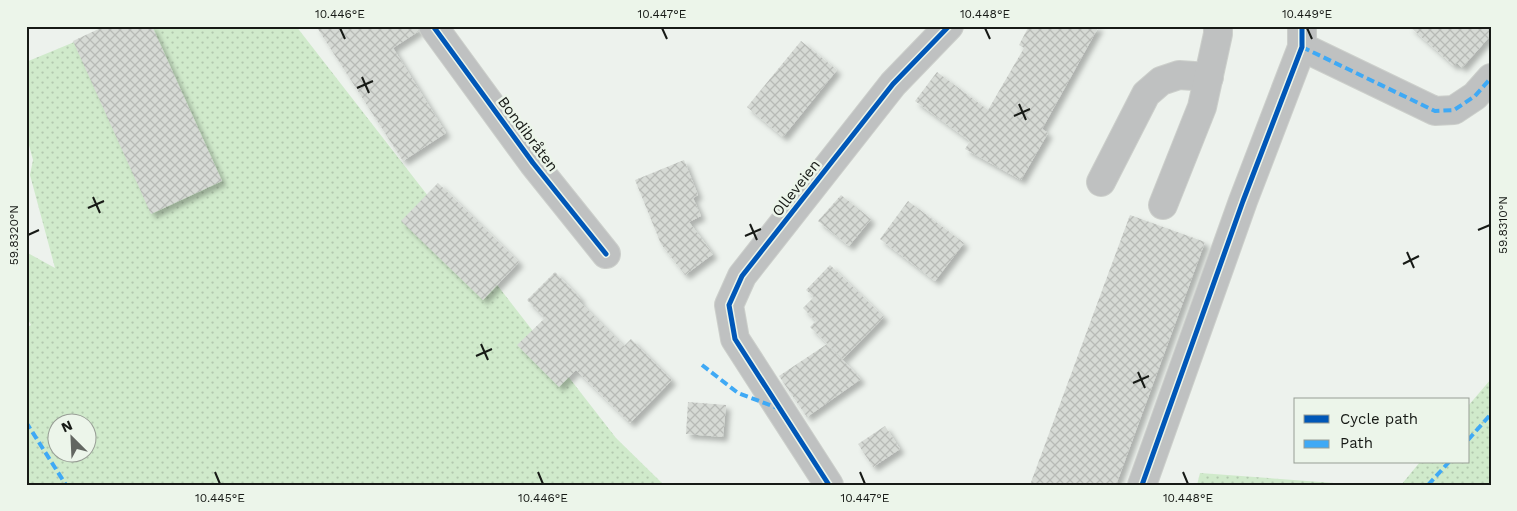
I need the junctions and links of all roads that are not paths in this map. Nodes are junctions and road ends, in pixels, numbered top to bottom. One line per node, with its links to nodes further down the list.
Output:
1 (433, 26): 9 (street, Bondibråten)
2 (949, 26): 10 (street, Olleveien)
3 (1218, 26): 5 (street)
4 (1302, 37): 6 (street); 11 (street)
5 (1209, 77): 7 (street); 8 (street)
6 (1491, 78)
7 (1101, 182)
8 (1164, 205)
9 (606, 254)
10 (828, 485)
11 (1142, 485)

